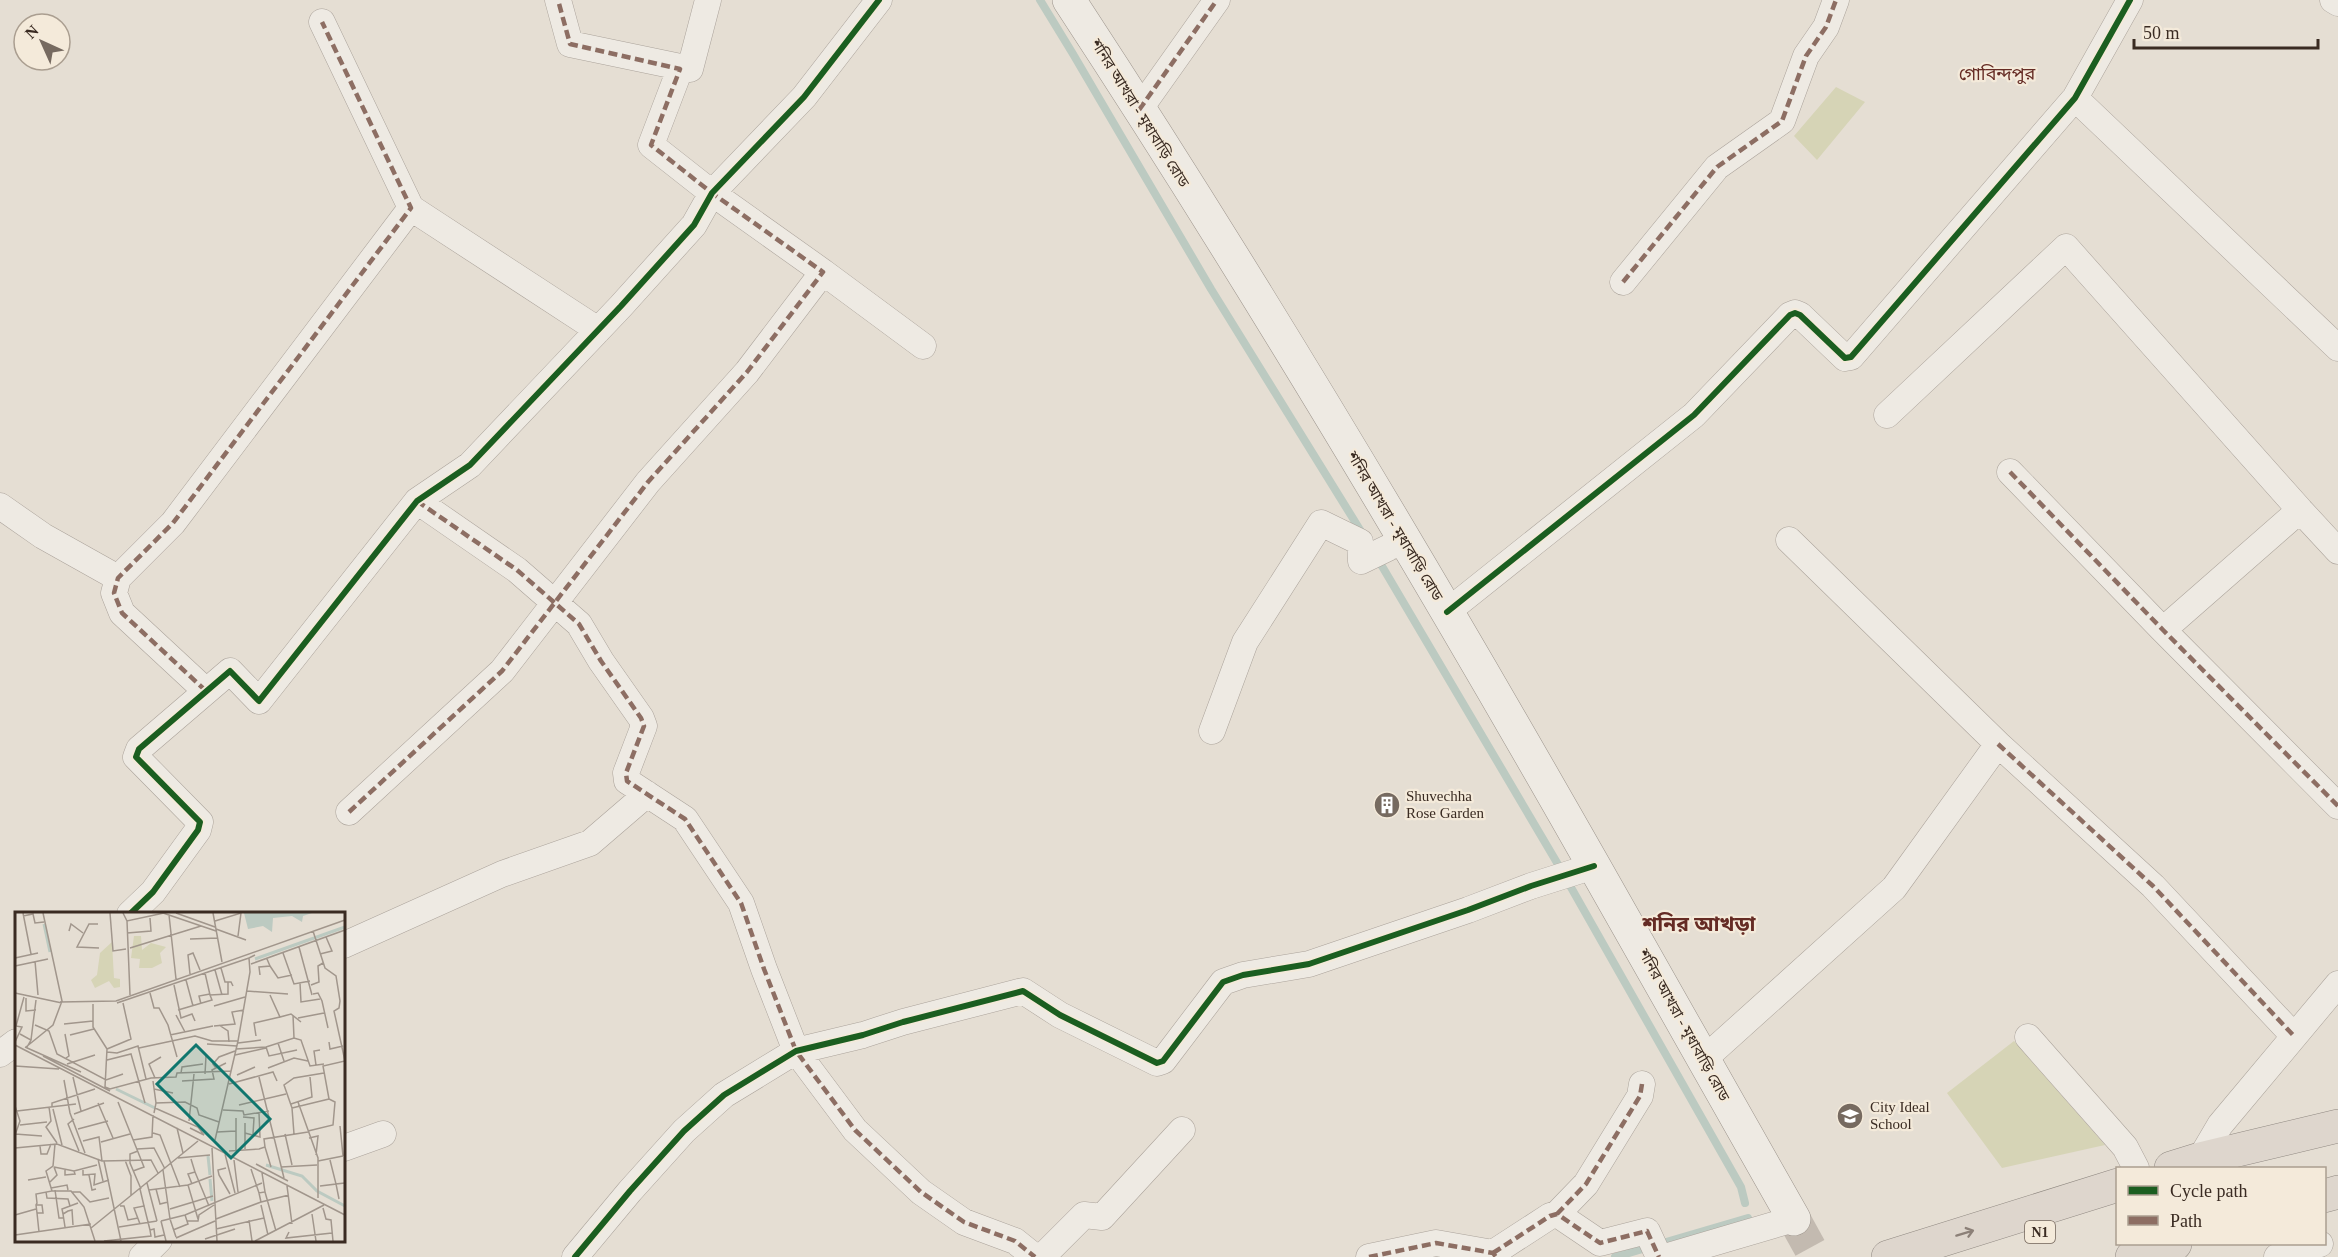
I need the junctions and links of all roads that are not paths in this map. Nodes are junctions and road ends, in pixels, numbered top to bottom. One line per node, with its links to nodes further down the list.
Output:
1 (558, 0): 11 (street)
2 (708, 0): 11 (street)
3 (879, 0): 14 (street)
4 (1069, 0): 13 (main road, শনির আখরা - মৃধাবাড়ি রোড)
5 (1217, 0): 13 (street)
6 (1836, 0): 17 (street)
7 (2130, 0): 12 (street)
8 (2334, 0): 9 (street)
9 (2338, 3)
10 (322, 22): 15 (street)
11 (680, 69): 14 (street)
12 (2075, 98): 20 (street); 31 (street)
13 (1139, 110): 27 (main road, শনির আখরা - মৃধাবাড়ি রোড)
14 (712, 193): 16 (street); 18 (street)
15 (411, 208): 18 (street); 29 (street)
16 (823, 272): 19 (street); 30 (street)
17 (1623, 282)
18 (598, 330): 23 (street)
19 (922, 346)
20 (2338, 348)
21 (1887, 415): 25 (street)
22 (2010, 472): 32 (street)
23 (417, 501): 30 (street); 33 (street)
24 (0, 506): 29 (street)
25 (2300, 510): 28 (street); 32 (street)
26 (1789, 540): 35 (street)
27 (1399, 545): 31 (main road, শনির আখরা - মৃধাবাড়ি রোড); 34 (street)
28 (2338, 551)
29 (118, 578): 33 (street)
30 (555, 603): 36 (street); 38 (street)
31 (1447, 612): 39 (main road, শনির আখরা - মৃধাবাড়ি রোড)
32 (2163, 630): 37 (street)
33 (206, 691): 40 (street)
34 (1212, 731)
35 (1998, 744): 43 (street); 48 (street)
36 (647, 794): 41 (street); 46 (street)
37 (2338, 806)
38 (349, 812)
39 (1585, 869): 46 (street); 48 (main road, শনির আখরা - মৃধাবাড়ি রোড)
40 (132, 912)
41 (345, 945)
42 (2338, 984): 43 (street)
43 (2293, 1035): 55 (street)
44 (2028, 1037): 56 (street)
45 (15, 1043): 47 (street)
46 (796, 1051): 67 (street); 68 (street)
47 (0, 1054)
48 (1703, 1060): 61 (main road, শনির আখরা - মৃধাবাড়ি রোড)
49 (1642, 1084): 60 (street)
50 (2338, 1126): 55 (highway)
51 (1182, 1130): 69 (street)
52 (383, 1134): 54 (street)
53 (2338, 1140): 57 (highway)
54 (345, 1148)
55 (2185, 1164)
56 (2135, 1167)
57 (2245, 1167)
58 (2116, 1186): 73 (highway, one-way to 58)
59 (2116, 1208): 74 (highway, N1)
60 (1557, 1214): 65 (street); 71 (street)
61 (1794, 1219): 72 (street)
62 (157, 1242): 66 (street)
63 (2172, 1245): 75 (highway)
64 (2316, 1245): 76 (street)
65 (1494, 1255): 70 (street)
66 (142, 1257)
67 (575, 1257)
68 (1035, 1257)
69 (1042, 1257)
70 (1369, 1257)
71 (1659, 1257)
72 (1665, 1257)
73 (1888, 1257)
74 (1962, 1257)
75 (2132, 1257)
76 (2277, 1257)

